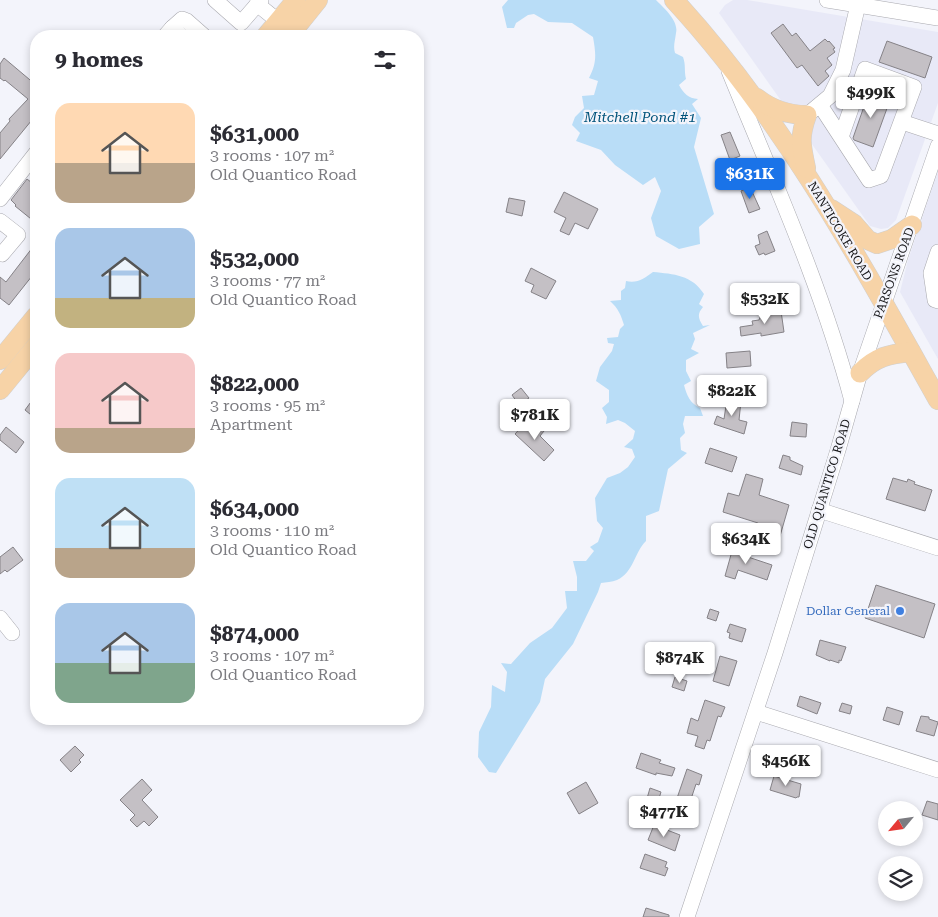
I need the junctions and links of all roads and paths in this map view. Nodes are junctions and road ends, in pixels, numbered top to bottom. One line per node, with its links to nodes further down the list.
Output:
1 (215, 0): 6 (street)
2 (296, 0): 9 (main road)
3 (318, 0): 9 (main road)
4 (674, 0): 12 (main road, NANTICOKE ROAD)
5 (827, 0): 7 (street)
6 (259, 2): 9 (street)
7 (859, 3): 8 (street); 13 (street)
8 (938, 18)
9 (284, 29)
10 (175, 30): 11 (street)
11 (197, 30)
12 (722, 56): 15 (main road, NANTICOKE ROAD); 39 (street)
13 (845, 60): 14 (street); 16 (street)
14 (865, 69): 17 (street); 19 (street)
15 (751, 92): 16 (main road); 22 (main road, NANTICOKE ROAD)
16 (814, 110): 19 (street); 22 (main road)
17 (902, 122): 18 (street); 19 (street)
18 (938, 134)
19 (841, 137)
20 (938, 146): 23 (street, PARSONS ROAD)
21 (30, 164): 24 (street)
22 (809, 179): 25 (main road, NANTICOKE ROAD)
23 (931, 192): 27 (street, PARSONS ROAD)
24 (0, 199)
25 (824, 204): 27 (main road); 31 (main road, NANTICOKE ROAD)
26 (0, 221): 28 (street)
27 (912, 225): 31 (street, PARSONS ROAD)
28 (0, 253)
29 (937, 261): 30 (street)
30 (938, 301)
31 (884, 303): 34 (main road, NANTICOKE ROAD); 36 (street, PARSONS ROAD)
32 (30, 322): 33 (main road)
33 (3, 351)
34 (911, 352): 36 (main road); 38 (main road, NANTICOKE ROAD)
35 (30, 353): 37 (main road)
36 (860, 373): 39 (street, PARSONS ROAD)
37 (0, 390)
38 (938, 400)
39 (852, 401): 40 (street, OLD QUANTICO ROAD)
40 (819, 510): 41 (street); 44 (street, OLD QUANTICO ROAD)
41 (938, 548)
42 (0, 618): 43 (street)
43 (12, 633)
44 (756, 712): 45 (street); 46 (street, OLD QUANTICO ROAD)
45 (938, 770)
46 (687, 917)

